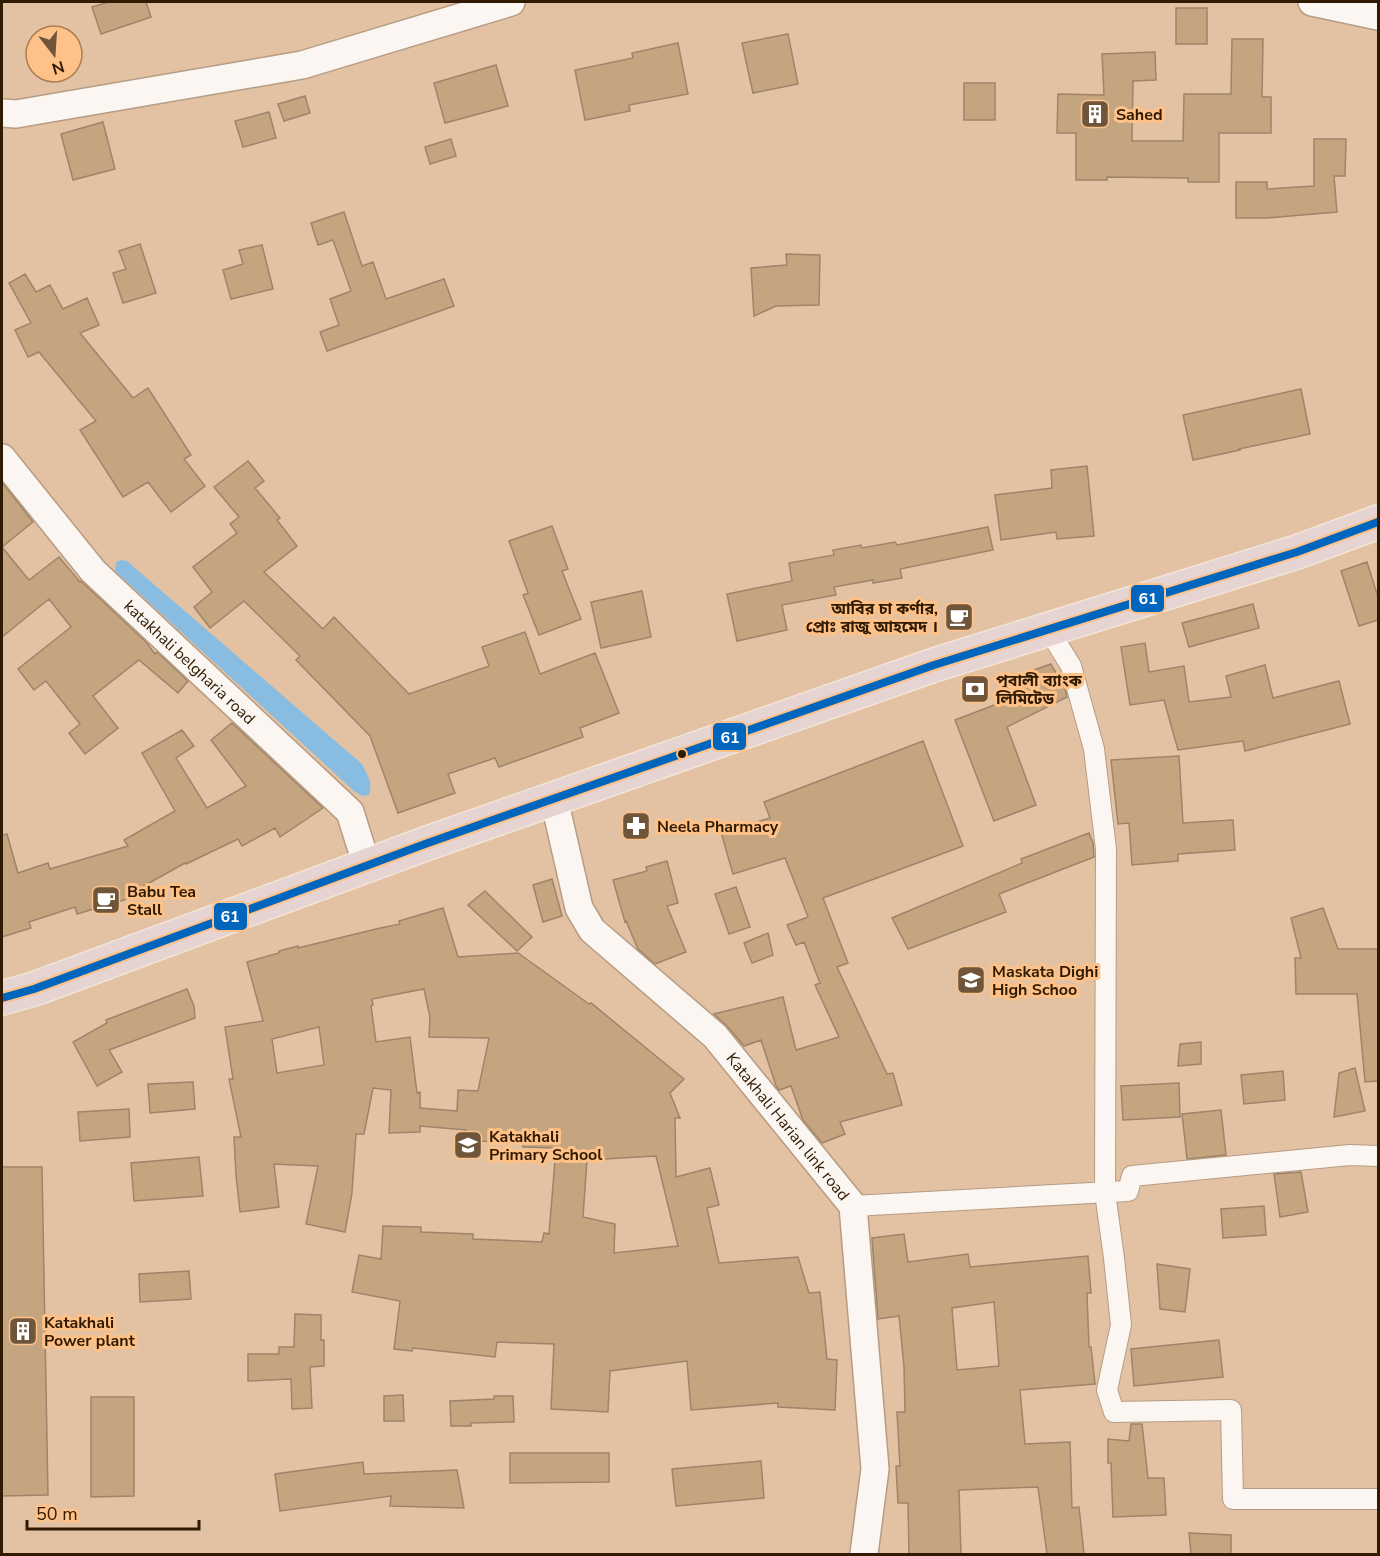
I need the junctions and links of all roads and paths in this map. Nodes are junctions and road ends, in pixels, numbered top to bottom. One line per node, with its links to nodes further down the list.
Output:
1 (511, 2): 4 (street)
2 (1312, 2): 3 (street)
3 (1378, 16)
4 (2, 113)
5 (2, 458): 9 (street, katakhali belgharia road)
6 (1378, 522): 7 (highway)
7 (1048, 629): 8 (highway); 12 (street)
8 (554, 799): 9 (highway); 13 (street, Katakhali Harian link road)
9 (367, 866): 10 (highway)
10 (2, 998)
11 (1378, 1155): 12 (street)
12 (1105, 1193): 13 (street); 14 (street)
13 (853, 1206): 15 (street, Katakhali Harian link road)
14 (1378, 1499)
15 (864, 1554)

